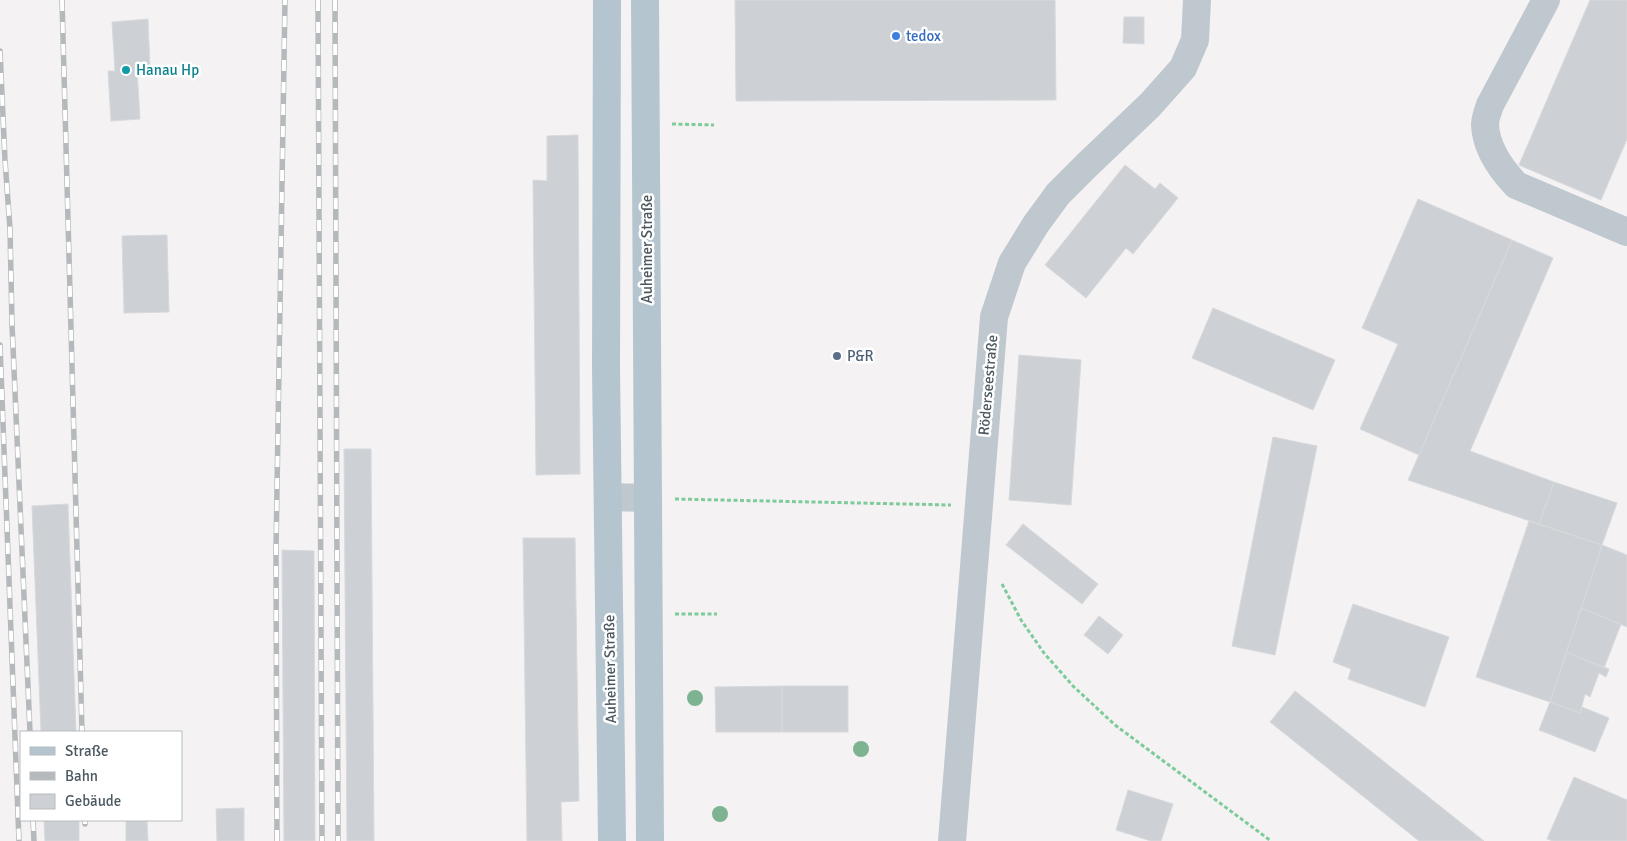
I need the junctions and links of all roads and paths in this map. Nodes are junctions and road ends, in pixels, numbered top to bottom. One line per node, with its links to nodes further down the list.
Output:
1 (607, 0): 8 (main road, Auheimer Straße)
2 (645, 0): 5 (main road, Auheimer Straße)
3 (1197, 0): 10 (street, Röderseestraße)
4 (1546, 0): 7 (street)
5 (646, 124): 6 (path); 9 (main road, Auheimer Straße)
6 (714, 124)
7 (1627, 232)
8 (608, 497): 9 (street); 14 (main road, Auheimer Straße)
9 (648, 498): 10 (path); 15 (main road, Auheimer Straße)
10 (978, 516): 16 (street, Röderseestraße)
11 (1001, 582): 17 (path)
12 (672, 614): 13 (path)
13 (717, 614)
14 (612, 841)
15 (650, 841)
16 (952, 841)
17 (1271, 841)

